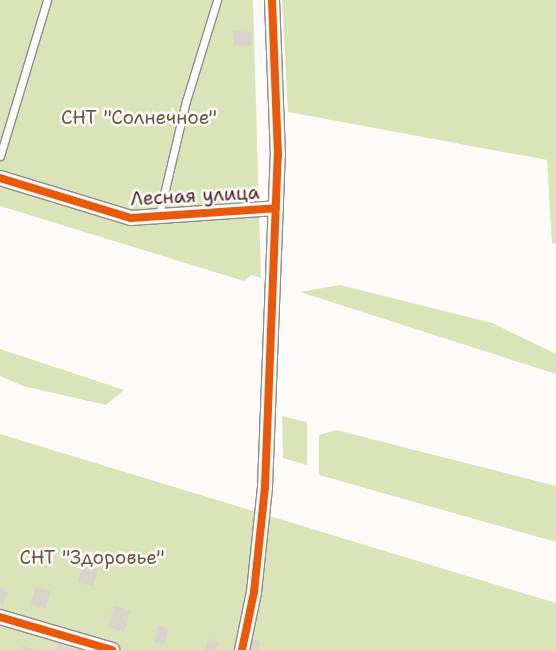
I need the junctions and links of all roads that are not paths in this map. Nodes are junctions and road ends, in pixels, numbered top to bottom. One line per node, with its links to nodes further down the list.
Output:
1 (47, 0): 4 (lane)
2 (217, 0): 7 (lane)
3 (272, 0): 6 (street)
4 (0, 156)
5 (0, 178): 7 (street, Лесная улица)
6 (276, 208): 7 (street, Лесная улица); 10 (street)
7 (159, 215)
8 (0, 617): 9 (street)
9 (112, 650)
10 (242, 650)

